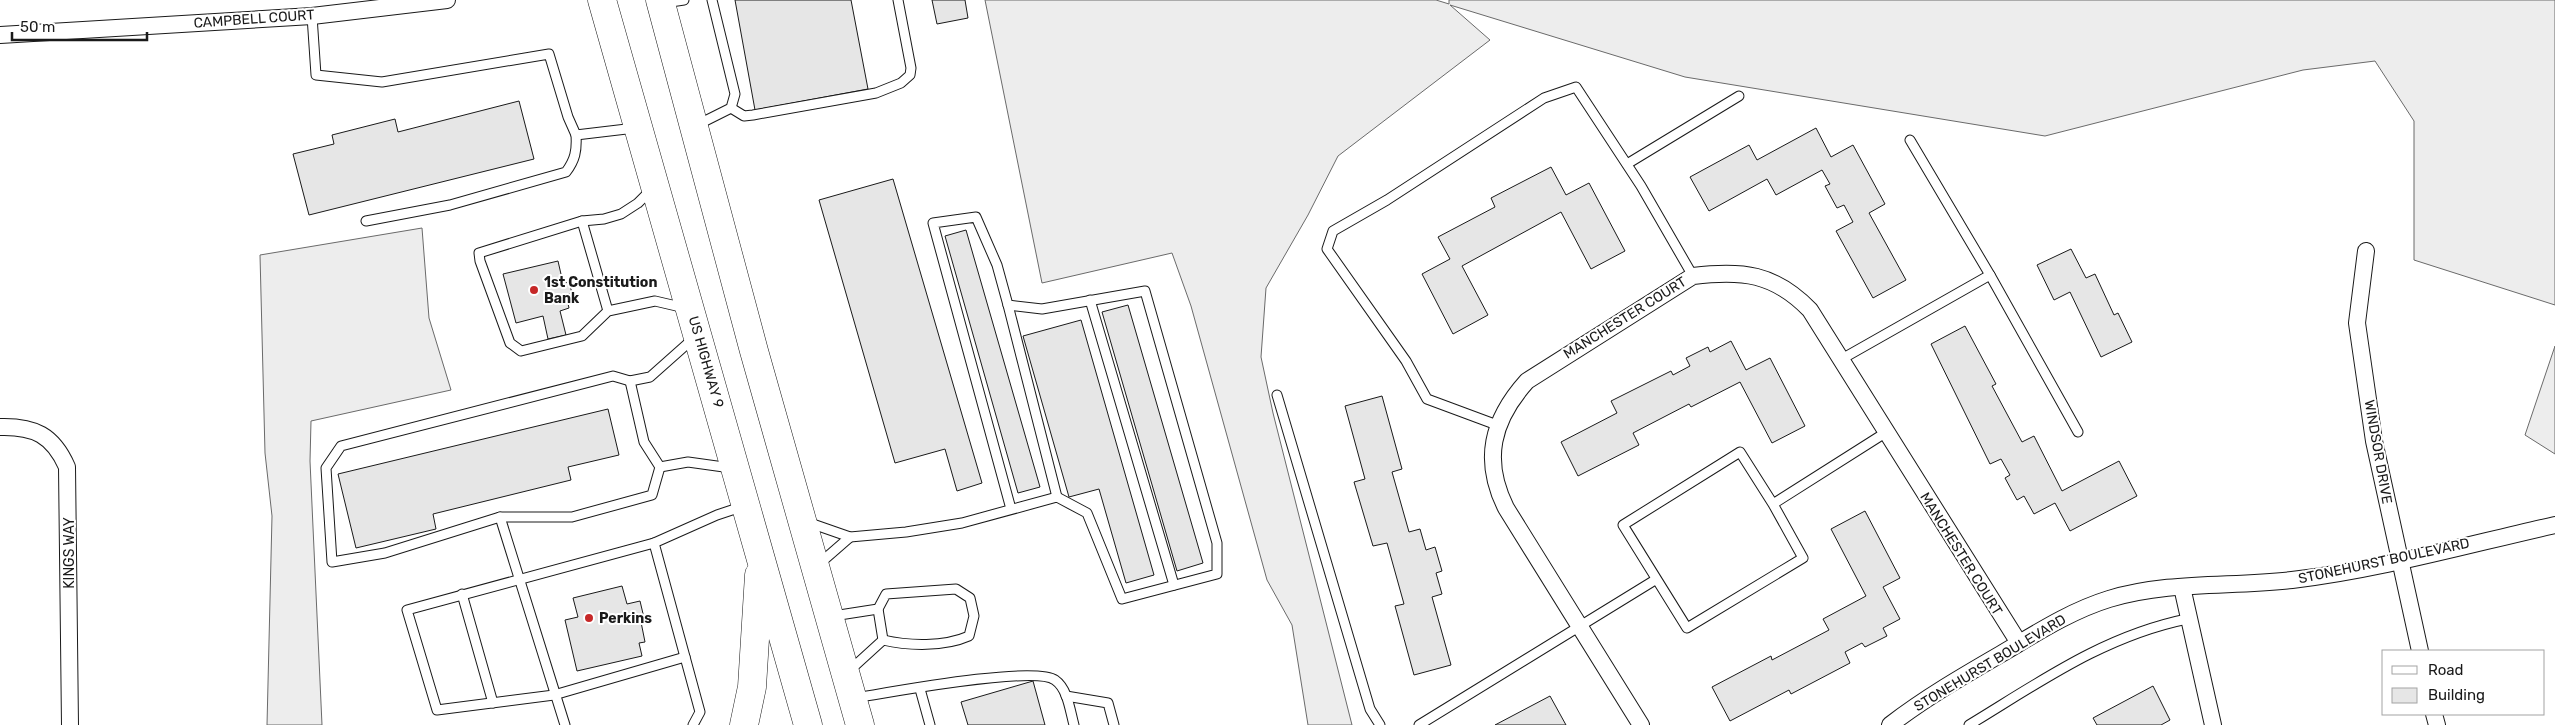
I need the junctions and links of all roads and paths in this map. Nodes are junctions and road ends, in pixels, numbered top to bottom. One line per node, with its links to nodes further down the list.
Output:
1 (447, 0): 6 (street, CAMPBELL COURT)
2 (602, 0): 11 (highway, US HIGHWAY 9)
3 (712, 0): 9 (lane)
4 (898, 0): 9 (lane)
5 (668, 1): 10 (highway)
6 (312, 16): 7 (street, CAMPBELL COURT); 12 (lane)
7 (0, 35)
8 (1739, 96): 14 (lane)
9 (731, 108): 10 (lane)
10 (695, 126): 39 (highway)
11 (637, 127): 12 (lane); 15 (highway, US HIGHWAY 9)
12 (576, 135): 17 (lane)
13 (1910, 140): 19 (lane)
14 (1626, 164): 20 (lane); 28 (lane)
15 (654, 187): 16 (lane); 24 (highway, US HIGHWAY 9)
16 (582, 220): 23 (lane); 23 (lane)
17 (366, 221)
18 (2366, 251): 44 (street, WINDSOR DRIVE)
19 (1990, 275): 25 (lane); 30 (lane)
20 (1693, 276): 25 (street, MANCHESTER COURT); 28 (street, MANCHESTER COURT)
21 (1090, 300): 22 (lane); 48 (lane); 48 (lane)
22 (1008, 305): 34 (lane); 37 (lane)
23 (608, 311): 24 (lane)
24 (694, 322): 26 (lane); 33 (highway, US HIGHWAY 9)
25 (1840, 360): 31 (street, MANCHESTER COURT)
26 (630, 381): 32 (lane); 38 (lane)
27 (1277, 395): 73 (lane)
28 (1498, 425): 54 (street, MANCHESTER COURT)
29 (0, 427): 64 (street, KINGS WAY)
30 (2078, 432)
31 (1885, 433): 35 (lane); 56 (street, MANCHESTER COURT)
32 (660, 467): 33 (lane); 38 (lane)
33 (736, 469): 36 (highway, US HIGHWAY 9)
34 (1057, 497): 37 (lane); 48 (lane)
35 (1773, 504): 47 (lane); 47 (lane)
36 (745, 506): 42 (lane); 43 (highway, US HIGHWAY 9)
37 (1010, 509): 41 (lane)
38 (500, 517): 46 (lane)
39 (801, 520): 41 (lane); 45 (highway)
40 (2555, 525): 44 (street, STONEHURST BOULEVARD)
41 (850, 537): 45 (lane)
42 (654, 543): 46 (lane); 58 (lane)
43 (760, 556): 67 (highway); 68 (highway, US HIGHWAY 9)
44 (2399, 560): 49 (street, STONEHURST BOULEVARD); 57 (street, WINDSOR DRIVE)
45 (815, 567): 52 (highway)
46 (519, 578): 50 (lane); 61 (lane)
47 (1655, 580): 54 (lane)
48 (1174, 585)
49 (2182, 587): 53 (street); 56 (street, STONEHURST BOULEVARD)
50 (462, 594): 63 (lane); 63 (lane)
51 (878, 609): 52 (lane); 55 (lane); 55 (lane)
52 (829, 617): 59 (highway)
53 (2187, 619): 77 (lane); 78 (street)
54 (1580, 627): 74 (lane); 75 (street, MANCHESTER COURT)
55 (883, 640): 59 (lane)
56 (2019, 643): 76 (street, STONEHURST BOULEVARD)
57 (2420, 650)
58 (684, 657): 61 (lane); 66 (lane)
59 (848, 686): 60 (lane); 69 (highway)
60 (920, 689): 62 (lane); 70 (lane)
61 (554, 695): 63 (lane); 65 (lane)
62 (1066, 696): 71 (lane); 72 (lane)
63 (493, 703)
64 (70, 725)
65 (565, 725)
66 (693, 725)
67 (744, 725)
68 (808, 725)
69 (860, 725)
70 (930, 725)
71 (1074, 725)
72 (1114, 725)
73 (1380, 725)
74 (1419, 725)
75 (1641, 725)
76 (1890, 725)
77 (1968, 725)
78 (2213, 725)

